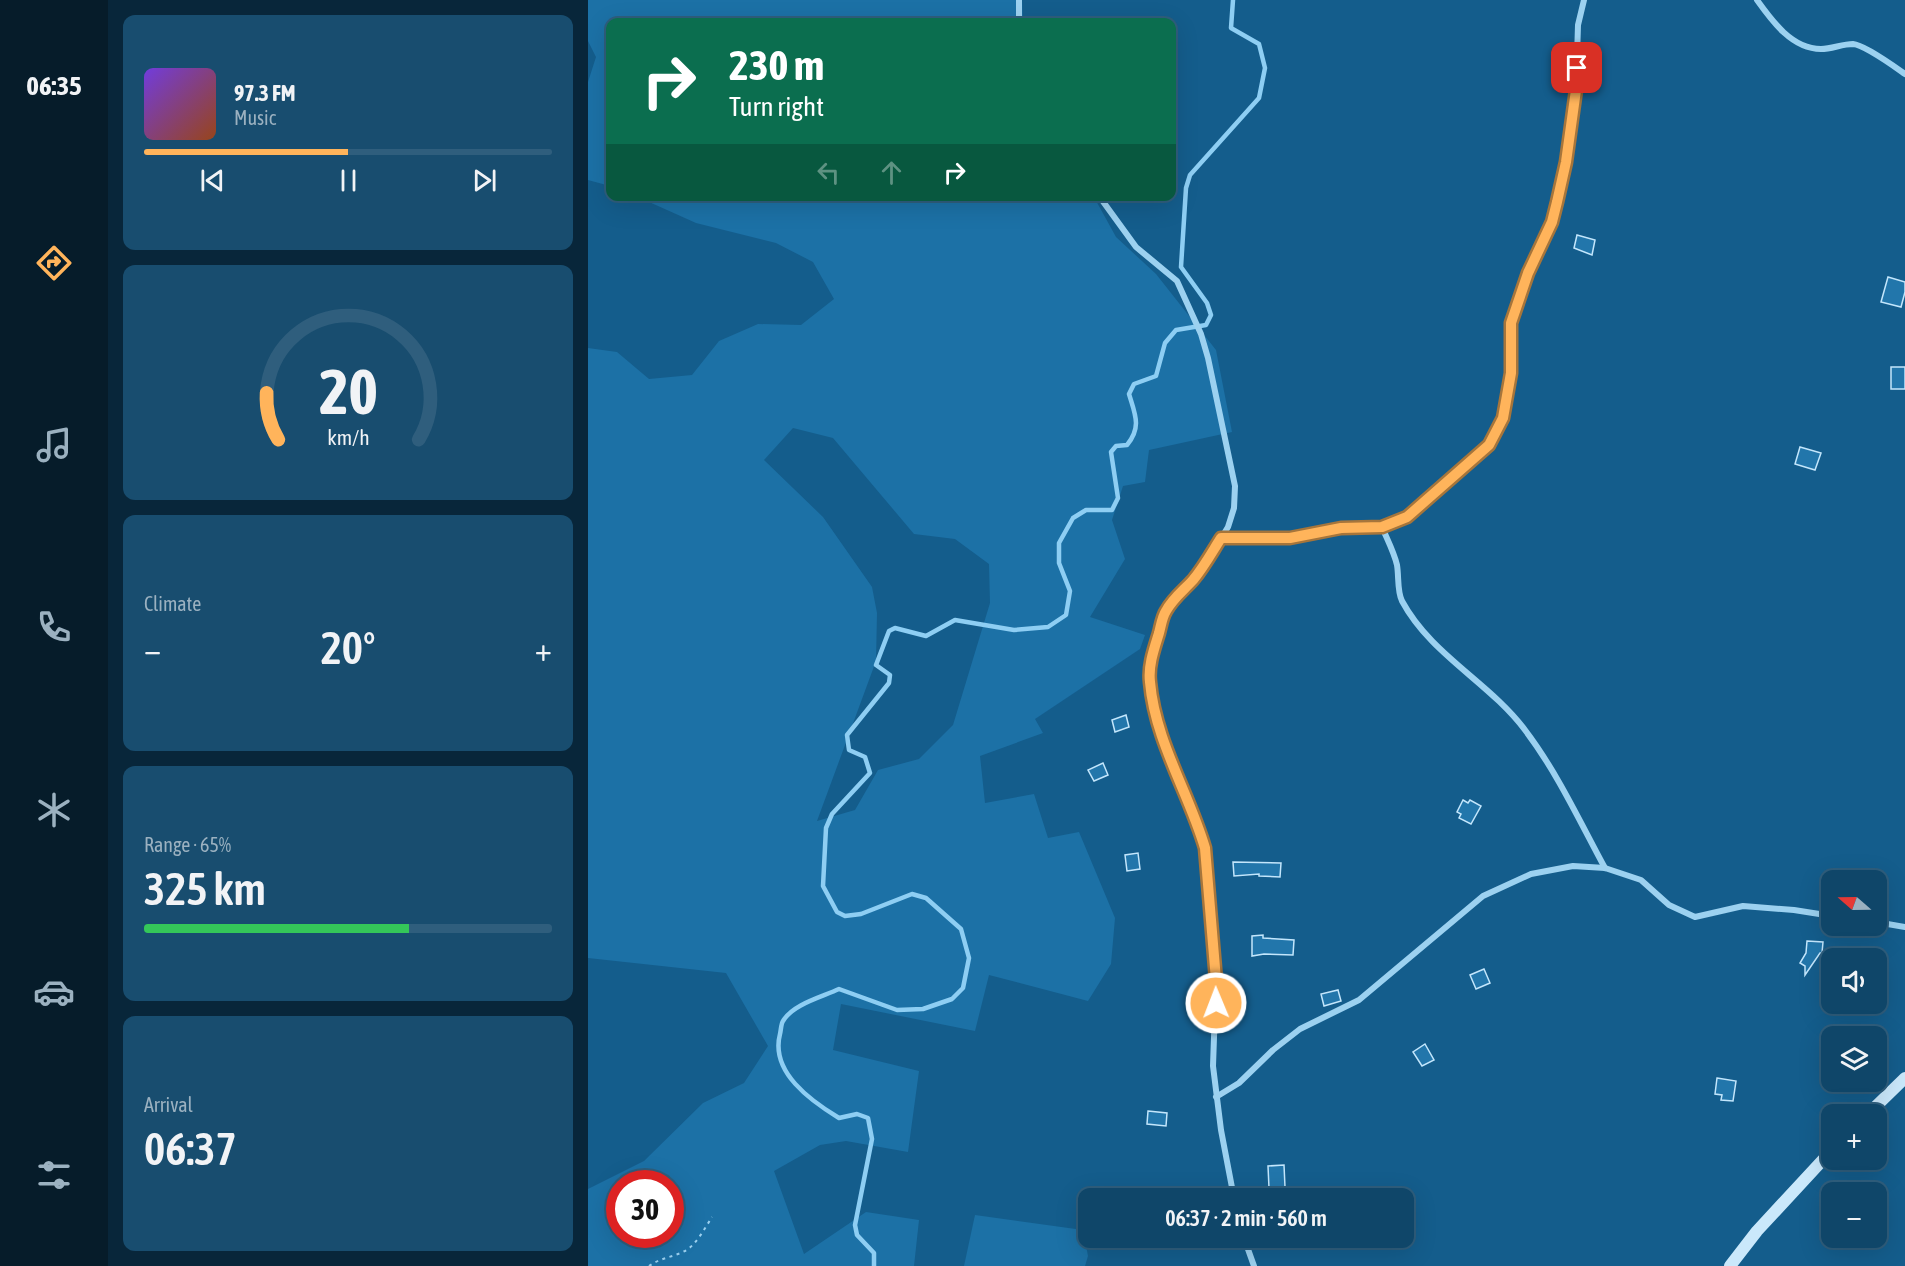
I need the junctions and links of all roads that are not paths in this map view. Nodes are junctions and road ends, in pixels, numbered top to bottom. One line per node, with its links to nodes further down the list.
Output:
1 (1019, 0): 4 (street)
2 (1584, 0): 7 (street)
3 (1757, 0): 5 (street)
4 (1019, 18)
5 (1905, 74)
6 (1103, 201): 8 (street)
7 (1382, 527): 8 (street); 9 (street)
8 (1221, 538): 14 (street)
9 (1605, 868): 10 (street); 14 (street)
10 (1821, 914)
11 (1887, 924): 12 (street)
12 (1905, 927)
13 (1905, 1078): 15 (street)
14 (1216, 1096): 17 (street)
15 (1878, 1104)
16 (1821, 1162): 20 (street)
17 (1232, 1188)
18 (1248, 1248): 19 (street)
19 (1254, 1266)
20 (1730, 1266)

